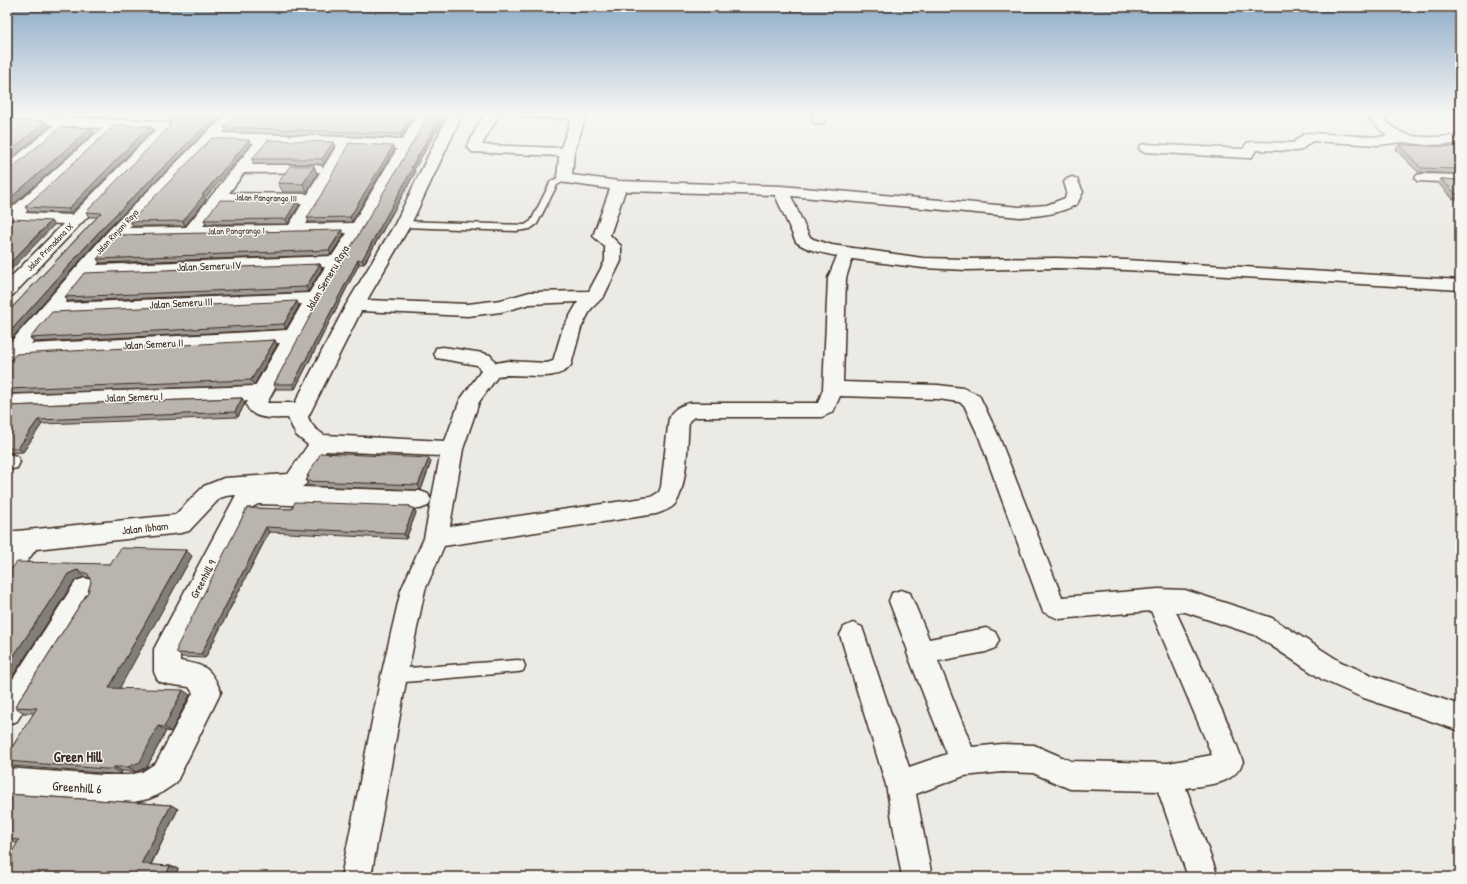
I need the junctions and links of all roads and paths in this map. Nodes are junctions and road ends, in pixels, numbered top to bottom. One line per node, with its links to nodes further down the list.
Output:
1 (27, 154): 12 (street)
2 (80, 154): 21 (street)
3 (140, 154): 22 (street, Jalan Primadana IX)
4 (192, 154): 27 (street, Jalan Rinjani Raya)
5 (252, 154): 10 (street)
6 (337, 154): 11 (street)
7 (402, 154): 24 (street, Jalan Semeru Raya)
8 (436, 154): 23 (street)
9 (567, 154): 14 (street)
10 (239, 169): 11 (street); 19 (street)
11 (328, 169): 20 (street)
12 (7, 171)
13 (1422, 178): 15 (street)
14 (564, 179): 17 (street); 23 (lane)
15 (1460, 180)
16 (1072, 182): 18 (street)
17 (619, 186): 18 (street); 33 (street)
18 (781, 191): 28 (street)
19 (219, 198): 20 (street, Jalan Pangrango III); 26 (street)
20 (314, 199): 25 (street)
21 (8, 219): 22 (street)
22 (76, 220): 32 (street, Jalan Primadana IX)
23 (403, 224): 35 (street)
24 (358, 228): 25 (street, Jalan Pangrango I); 29 (street, Jalan Semeru Raya)
25 (294, 230): 26 (street, Jalan Pangrango I)
26 (190, 232): 27 (street, Jalan Pangrango I)
27 (115, 233): 30 (street, Jalan Rinjani Raya)
28 (846, 253): 31 (street); 41 (street)
29 (337, 261): 30 (street, Jalan Semeru IV); 34 (street, Jalan Semeru Raya)
30 (82, 271): 36 (street, Jalan Rinjani Raya)
31 (1460, 285)
32 (7, 291)
33 (595, 296): 35 (street); 40 (street)
34 (314, 298): 36 (street, Jalan Semeru III); 37 (street, Jalan Semeru Raya)
35 (355, 305): 44 (street)
36 (49, 309): 39 (street, Jalan Rinjani Raya)
37 (293, 336): 39 (street, Jalan Semeru II); 42 (street, Jalan Semeru Raya)
38 (443, 353): 40 (street)
39 (10, 355)
40 (492, 372): 46 (street)
41 (833, 389): 48 (street); 52 (street)
42 (261, 393): 43 (street, Jalan Semeru I); 44 (street, Jalan Semeru Raya)
43 (7, 402)
44 (301, 411): 45 (street)
45 (320, 443): 46 (street); 49 (street, Jalan Ibham)
46 (452, 449): 48 (street)
47 (420, 500): 64 (street, Greenhill 9)
48 (436, 538): 58 (street)
49 (17, 542): 50 (street)
50 (7, 571)
51 (85, 589): 59 (street)
52 (1158, 600): 60 (street); 62 (street)
53 (900, 601): 56 (street)
54 (853, 635): 65 (street)
55 (986, 640): 56 (street)
56 (920, 653): 61 (street)
57 (518, 666): 58 (lane)
58 (394, 676): 66 (street)
59 (7, 712)
60 (1460, 718)
61 (964, 762): 62 (street); 65 (street)
62 (1168, 777): 68 (street)
63 (7, 782): 64 (street, Greenhill 6)
64 (148, 784)
65 (900, 785): 67 (street)
66 (356, 877)
67 (917, 877)
68 (1203, 877)

